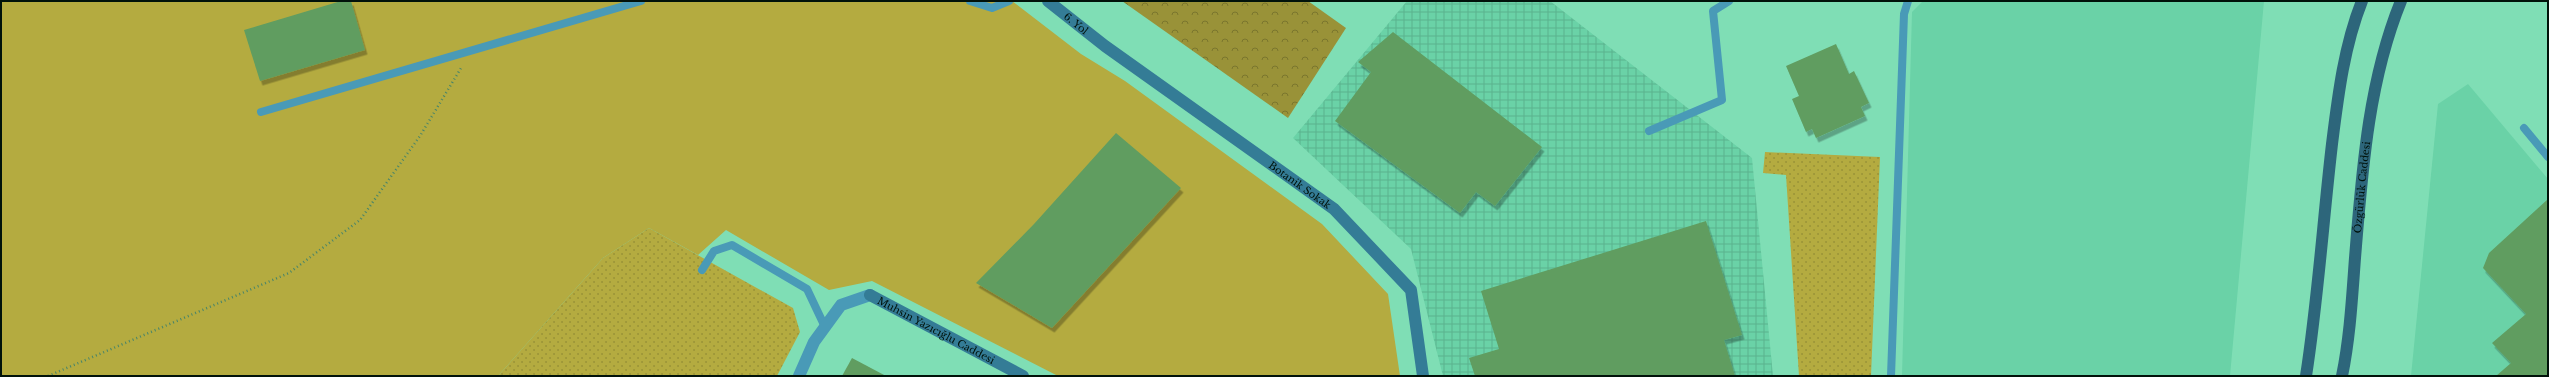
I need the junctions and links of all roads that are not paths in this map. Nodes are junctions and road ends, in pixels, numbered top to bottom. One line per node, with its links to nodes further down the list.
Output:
1 (641, 1): 10 (lane)
2 (970, 1): 3 (lane)
3 (1009, 1)
4 (1048, 1): 9 (main road, 6. Yol)
5 (1729, 1): 12 (lane)
6 (1908, 1): 20 (lane)
7 (2362, 1): 21 (main road)
8 (2401, 1): 22 (main road, Özgürlük Caddesi)
9 (1105, 46): 19 (main road, Botanik Sokak)
10 (261, 112)
11 (2524, 128): 13 (lane)
12 (1648, 131)
13 (2548, 157)
14 (702, 270): 16 (lane)
15 (870, 295): 16 (street); 18 (main road, Muhsin Yazıcığlu Caddesi)
16 (825, 327): 17 (street)
17 (799, 376)
18 (1024, 376)
19 (1424, 376)
20 (1891, 376)
21 (2306, 376)
22 (2342, 376)

